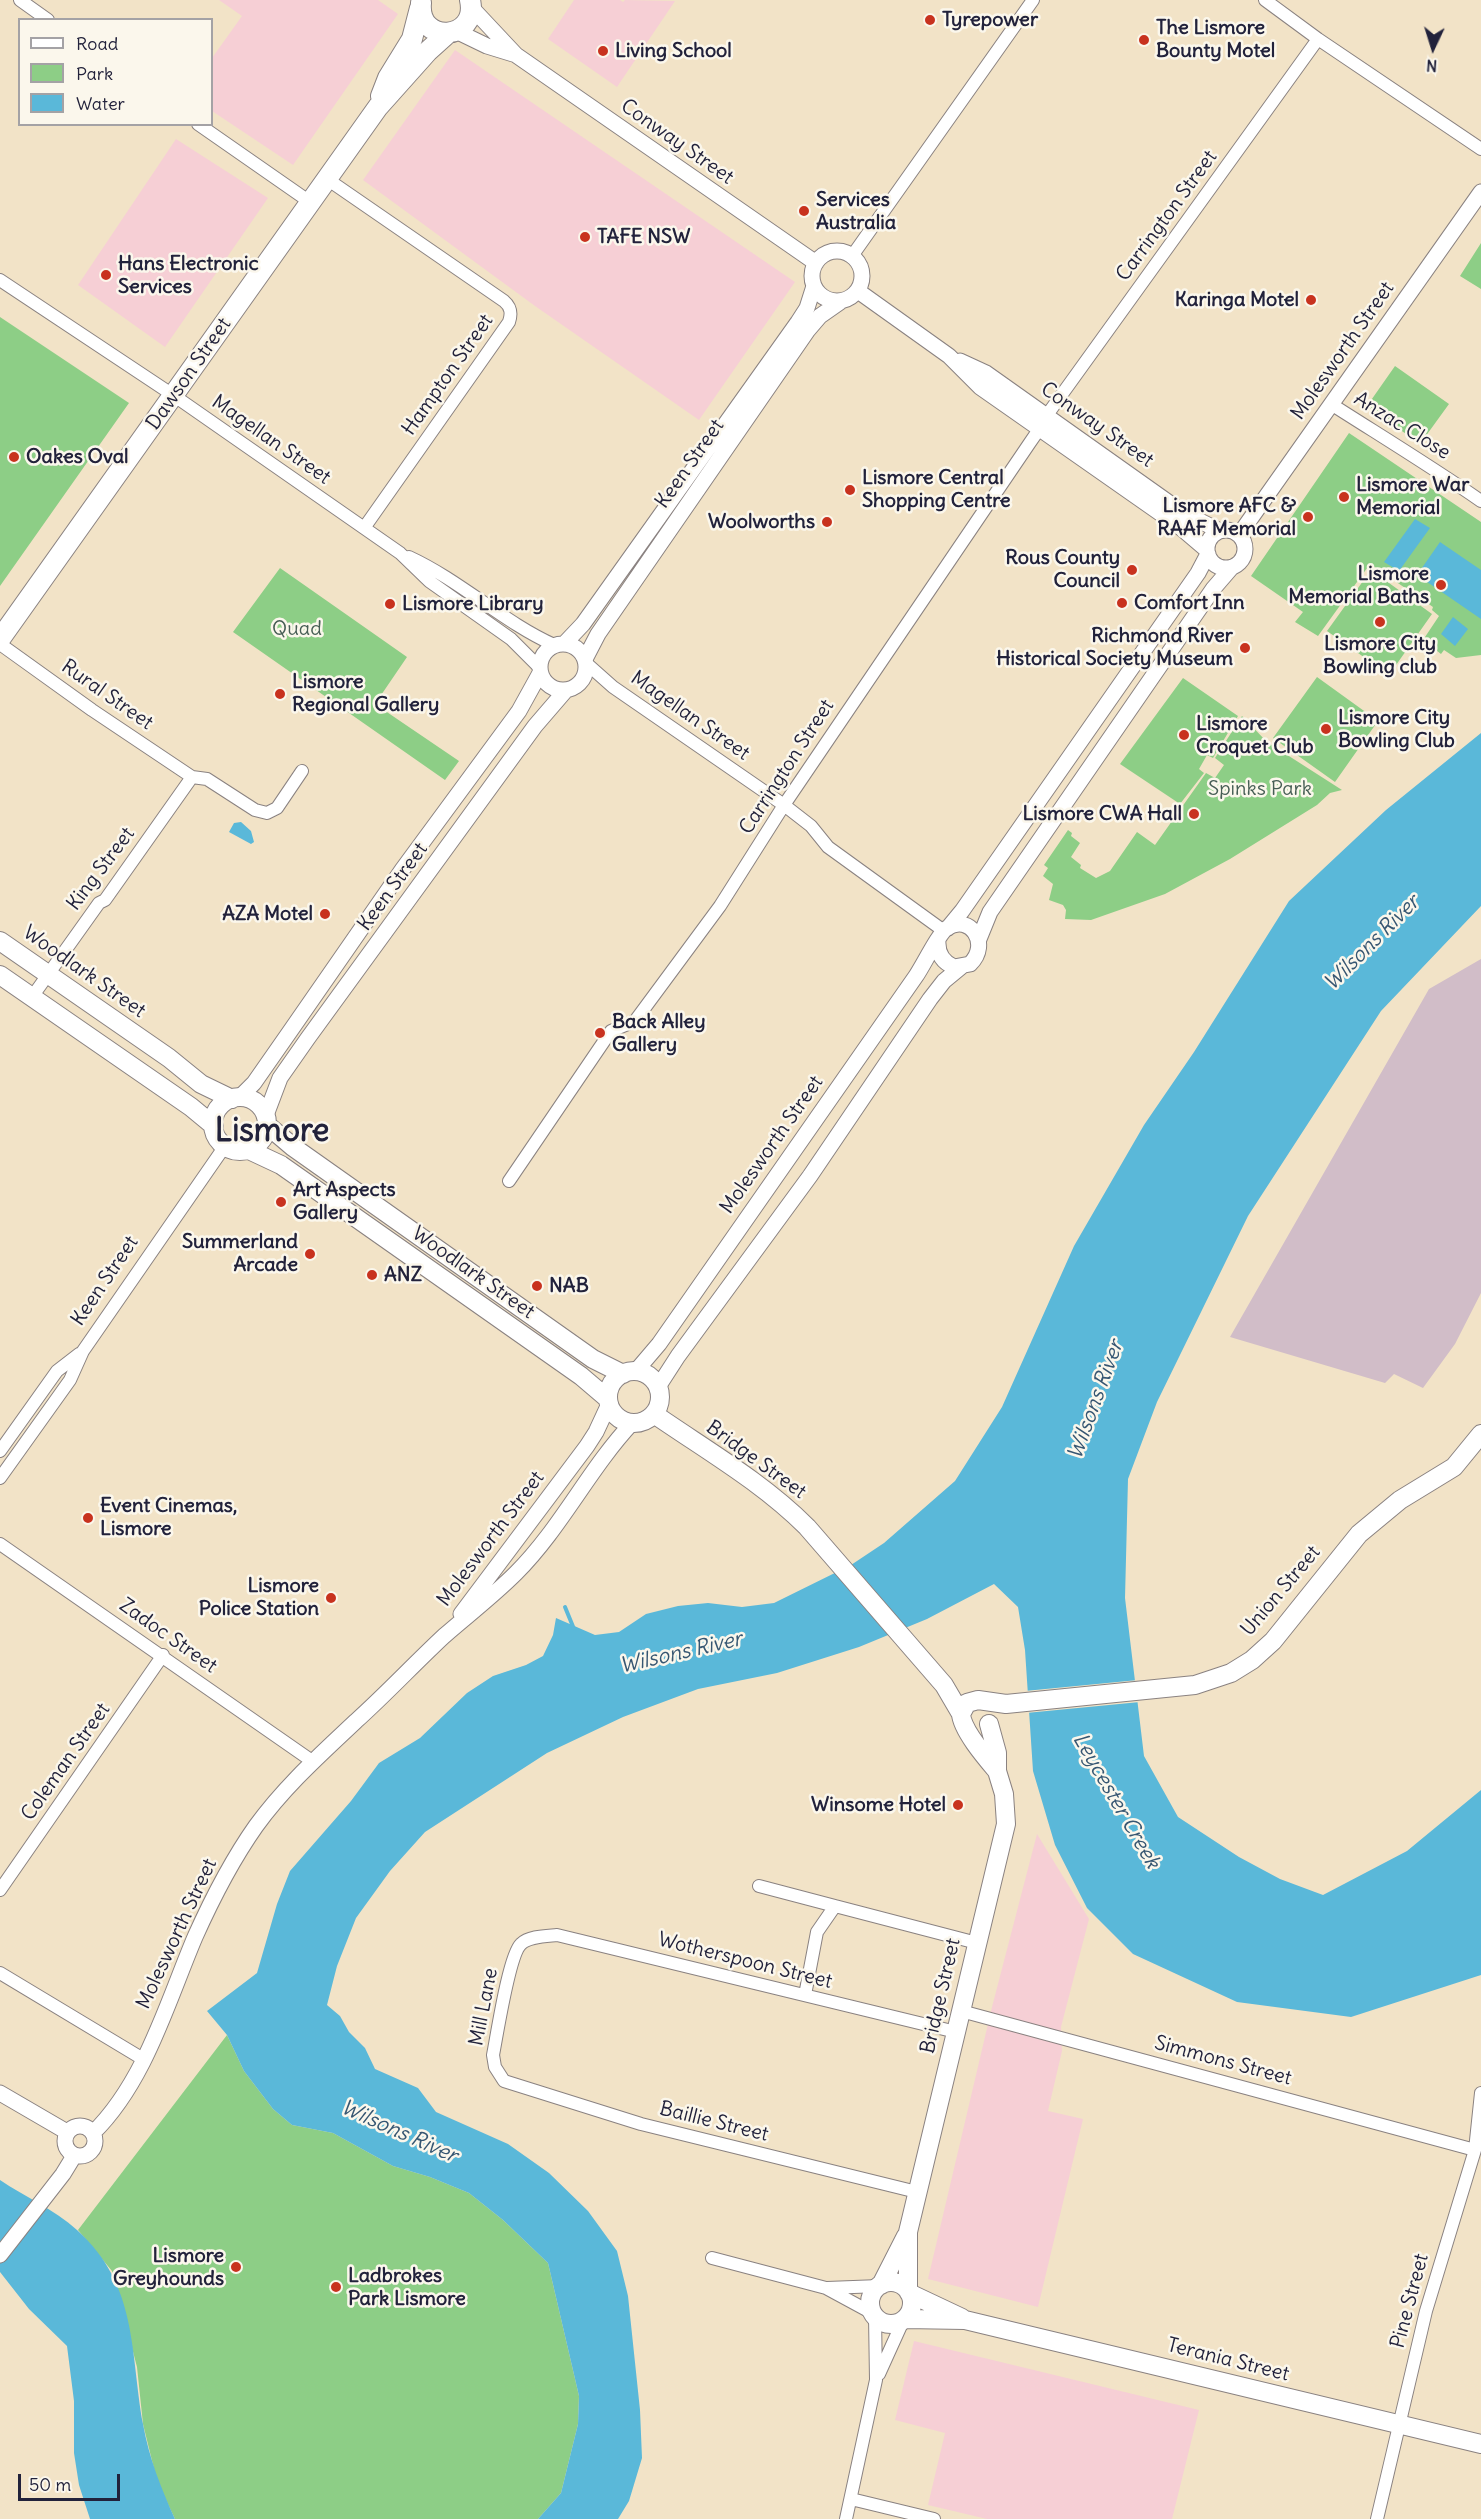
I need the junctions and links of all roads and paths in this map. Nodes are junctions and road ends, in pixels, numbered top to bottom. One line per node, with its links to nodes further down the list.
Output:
1 (20, 0): 6 (street)
2 (1033, 0): 16 (street)
3 (1265, 0): 8 (street)
4 (420, 3): 7 (main road); 10 (main road, Dawson Street)
5 (471, 3): 7 (main road, Dawson Street); 9 (street, Conway Street)
6 (45, 18)
7 (452, 32): 9 (street, Conway Street); 10 (main road, Dawson Street)
8 (1318, 39): 12 (street); 25 (street, Carrington Street)
9 (516, 55): 17 (street, Conway Street)
10 (378, 107): 13 (main road, Dawson Street)
11 (201, 126): 15 (street)
12 (1481, 149)
13 (327, 179): 15 (main road, Dawson Street); 27 (street, Hampton Street)
14 (1481, 192): 24 (street, Molesworth Street)
15 (310, 202): 23 (main road, Dawson Street)
16 (852, 256): 17 (street); 20 (street)
17 (816, 263): 19 (street)
18 (0, 280): 23 (street, Magellan Street)
19 (814, 286): 21 (street); 34 (street, Keen Street)
20 (858, 291): 21 (street); 22 (street, Conway Street)
21 (840, 302): 35 (street, Keen Street)
22 (949, 356): 25 (street, Conway Street); 25 (street, Conway Street)
23 (173, 395): 27 (street, Magellan Street); 33 (main road, Dawson Street)
24 (1331, 404): 26 (street, Anzac Close); 29 (street, Molesworth Street)
25 (1043, 421): 28 (street, Conway Street); 30 (street, Conway Street); 40 (street, Carrington Street)
26 (1481, 501)
27 (364, 528): 31 (street, Magellan Street)
28 (1220, 531): 29 (street); 30 (street)
29 (1239, 535): 32 (street)
30 (1207, 552): 32 (street); 41 (street, Molesworth Street)
31 (400, 553): 34 (street, Magellan Street); 36 (street, Magellan Street)
32 (1233, 567): 42 (street)
33 (0, 641): 39 (street, Rural Street)
34 (560, 644): 35 (street); 36 (street)
35 (586, 661): 37 (street); 40 (street, Magellan Street)
36 (540, 670): 37 (street); 48 (street, Keen Street)
37 (566, 690): 49 (street, Keen Street)
38 (302, 771): 39 (street)
39 (192, 777): 45 (street, King Street)
40 (783, 805): 41 (street, Magellan Street); 53 (street, Carrington Street)
41 (943, 933): 42 (street); 44 (street); 55 (street, Molesworth Street)
42 (978, 939): 44 (street)
43 (0, 941): 45 (main road, Woodlark Street)
44 (961, 967): 56 (street)
45 (48, 974): 47 (street, King Street); 48 (main road, Woodlark Street)
46 (0, 975): 47 (main road)
47 (32, 997): 50 (main road)
48 (235, 1098): 49 (main road); 50 (main road)
49 (267, 1120): 52 (main road); 55 (main road, Woodlark Street)
50 (213, 1126): 51 (main road)
51 (225, 1146): 52 (main road); 54 (street, Keen Street)
52 (249, 1150): 57 (main road, Woodlark Street)
53 (509, 1181)
54 (83, 1351): 61 (street, Keen Street); 62 (street, Keen Street)
55 (629, 1372): 56 (main road); 57 (main road)
56 (658, 1387): 58 (main road)
57 (609, 1402): 59 (main road); 64 (street, Molesworth Street)
58 (654, 1414): 59 (main road); 66 (main road, Bridge Street)
59 (632, 1423): 64 (street, Molesworth Street)
60 (1480, 1441): 67 (main road, Union Street)
61 (0, 1451)
62 (0, 1478)
63 (0, 1544): 65 (street, Zadoc Street)
64 (443, 1638): 69 (street, Molesworth Street)
65 (163, 1655): 69 (street, Zadoc Street); 72 (street, Coleman Street)
66 (944, 1685): 67 (main road, Bridge Street); 68 (main road, Bridge Street)
67 (989, 1709): 68 (main road); 68 (main road, Union Street); 70 (main road, Bridge Street)
68 (963, 1721): 70 (main road, Bridge Street)
69 (312, 1761): 80 (street, Molesworth Street)
70 (997, 1771): 75 (main road, Bridge Street)
71 (759, 1886): 73 (street)
72 (0, 1890)
73 (835, 1906): 75 (street); 77 (street)
74 (524, 1942): 77 (street, Wotherspoon Street); 81 (street, Mill Lane)
75 (977, 1943): 78 (main road, Bridge Street)
76 (0, 1973): 80 (street)
77 (805, 1995): 79 (street, Wotherspoon Street)
78 (961, 2011): 79 (main road, Bridge Street); 86 (street, Simmons Street)
79 (956, 2032): 88 (main road, Bridge Street)
80 (143, 2059): 85 (street, Molesworth Street)
81 (504, 2081): 88 (street, Baillie Street)
82 (0, 2093): 84 (street)
83 (1481, 2093): 86 (street, Pine Street)
84 (67, 2132): 85 (street); 87 (street)
85 (93, 2133): 87 (street)
86 (1475, 2150): 99 (street, Pine Street)
87 (74, 2156): 90 (street)
88 (917, 2192): 89 (main road, Bridge Street)
89 (908, 2232): 92 (main road, Bridge Street); 94 (main road, Bridge Street)
90 (0, 2255)
91 (712, 2258): 93 (street)
92 (880, 2285): 93 (street); 94 (main road); 95 (main road)
93 (825, 2288): 95 (street)
94 (909, 2292): 96 (main road); 97 (main road, Terania Street)
95 (874, 2315): 96 (main road); 98 (street)
96 (904, 2320): 97 (main road, Terania Street); 98 (street)
97 (965, 2320): 99 (main road, Terania Street)
98 (876, 2380): 101 (street)
99 (1399, 2424): 100 (main road, Terania Street); 104 (street, Pine Street)
100 (1481, 2444)
101 (851, 2499): 102 (street); 103 (street)
102 (846, 2519)
103 (934, 2519)
104 (1377, 2519)

